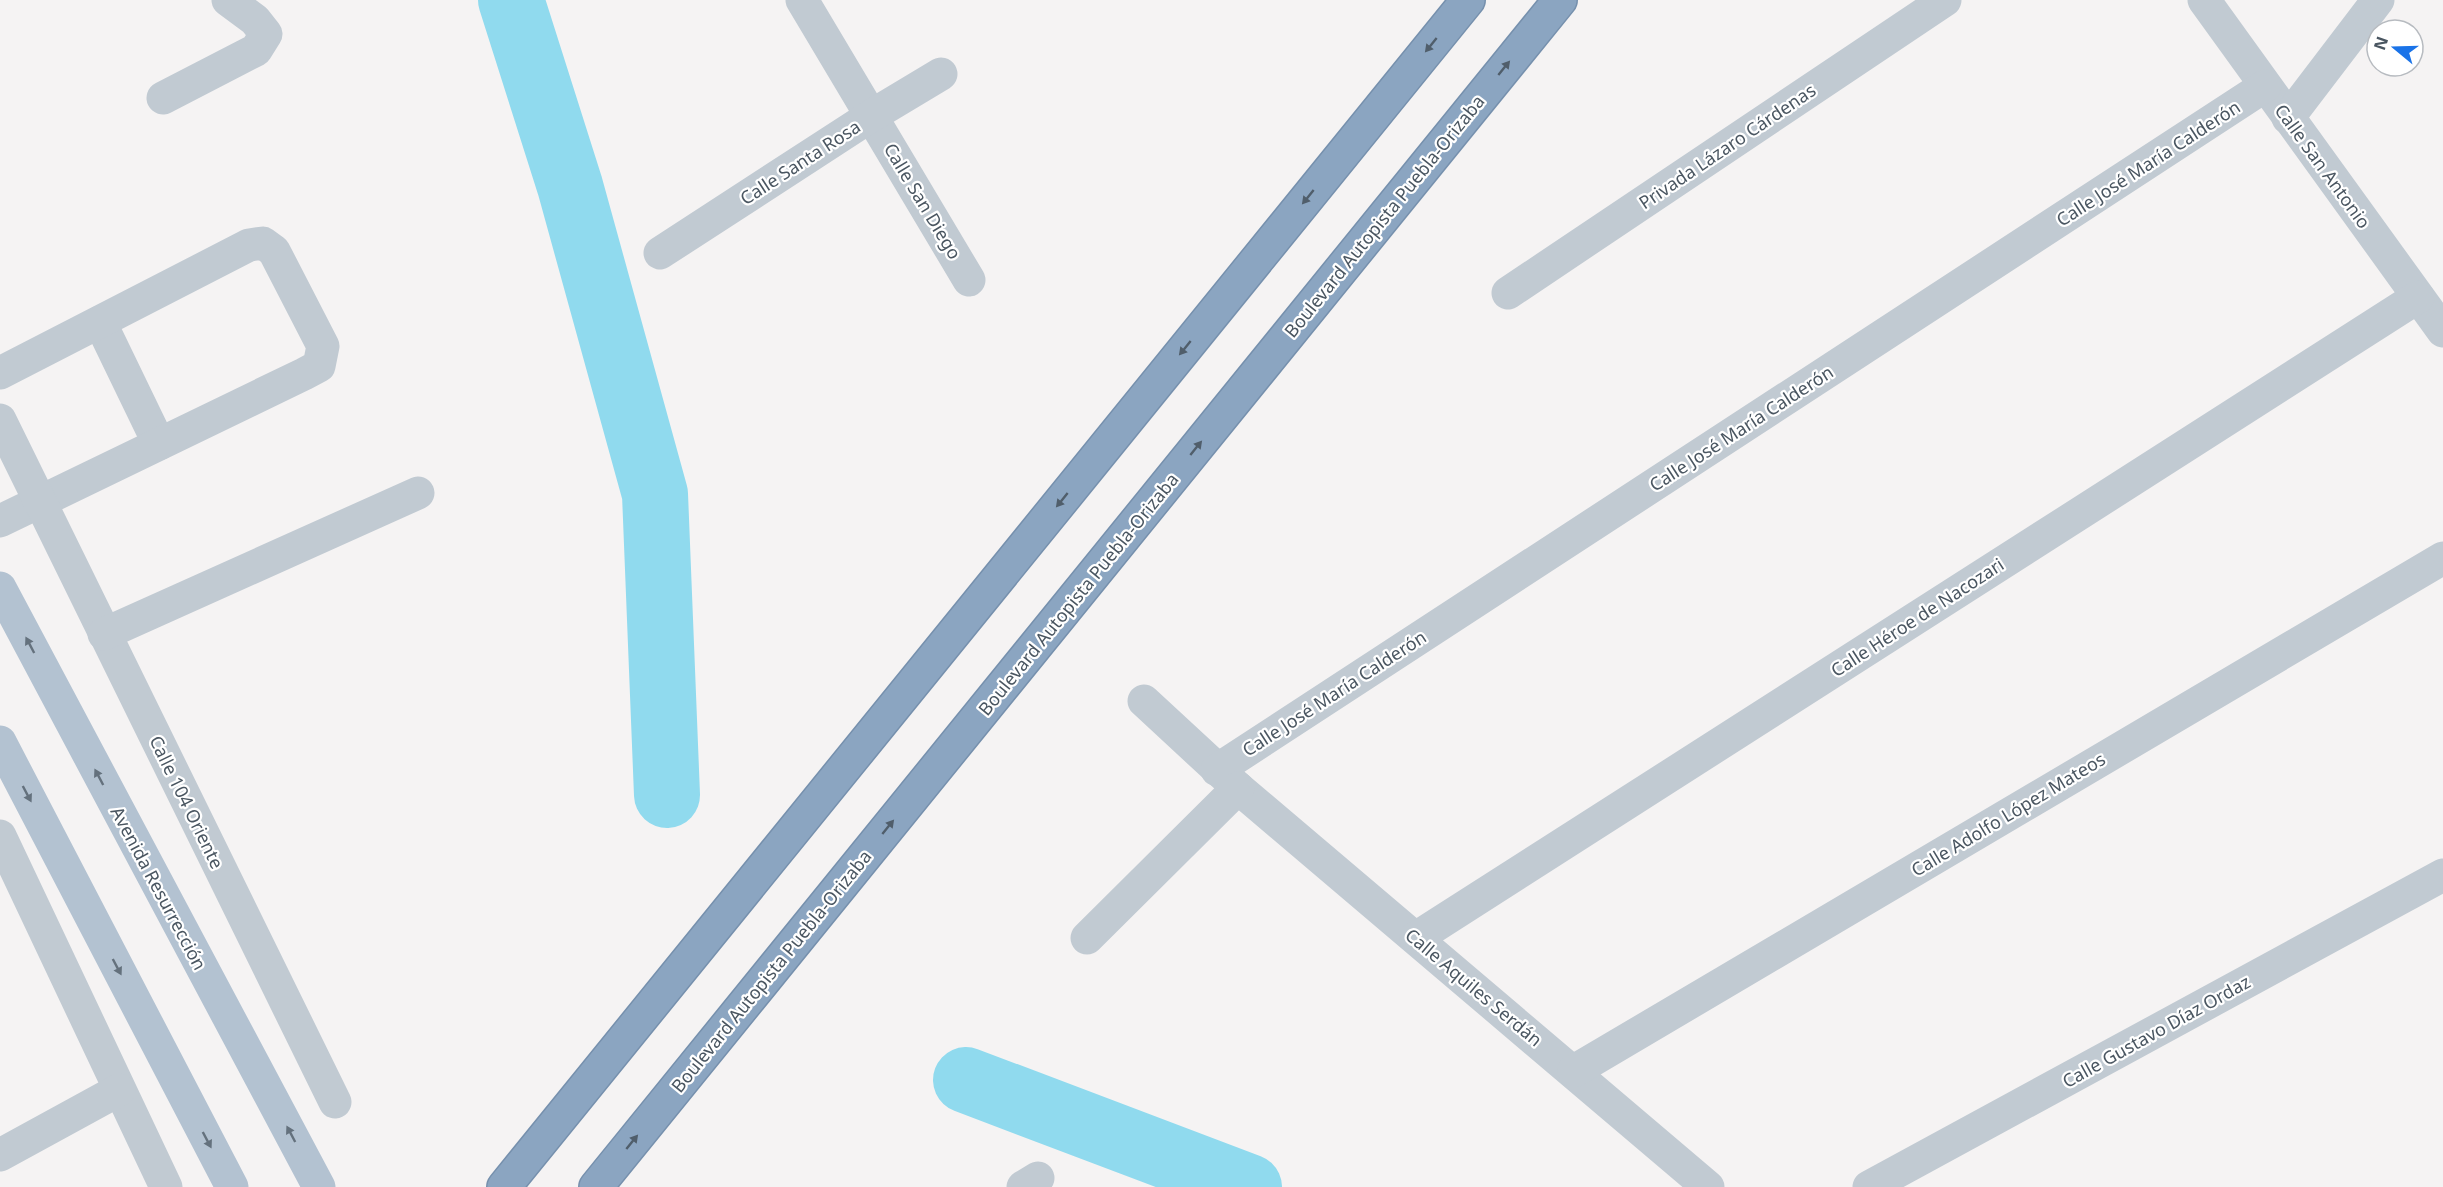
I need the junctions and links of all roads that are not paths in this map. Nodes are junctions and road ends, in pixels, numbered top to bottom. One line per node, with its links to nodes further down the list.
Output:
1 (228, 0): 10 (street)
2 (802, 0): 11 (street, Calle San Diego)
3 (1468, 0): 42 (highway, one-way to 42)
4 (1560, 0): 43 (highway, Boulevard Autopista Puebla-Orizaba, one-way to 4)
5 (1946, 0): 15 (street, Privada Lázaro Cárdenas)
6 (2204, 0): 9 (street, Calle San Antonio)
7 (2378, 0): 12 (street)
8 (942, 74): 11 (street, Calle Santa Rosa)
9 (2265, 86): 12 (street, Calle San Antonio); 30 (street, Calle José María Calderón)
10 (163, 98)
11 (871, 116): 13 (street, Calle Santa Rosa); 14 (street, Calle San Diego)
12 (2288, 118): 16 (street, Calle San Antonio)
13 (660, 253)
14 (969, 279)
15 (1508, 293)
16 (2418, 297): 18 (street, Calle San Antonio); 34 (street, Calle Héroe de Nacozari)
17 (100, 322): 19 (street); 21 (street); 21 (street)
18 (2443, 331)
19 (0, 373)
20 (0, 420): 23 (street, Calle 104 Oriente)
21 (159, 444): 23 (street)
22 (418, 493): 27 (street)
23 (40, 502): 24 (street); 27 (street, Calle 104 Oriente)
24 (0, 521)
25 (2443, 558): 35 (street, Calle Adolfo López Mateos)
26 (0, 588): 39 (main road, Avenida Resurrección, one-way to 26)
27 (104, 634): 37 (street, Calle 104 Oriente)
28 (1144, 701): 30 (street, Calle Aquiles Serdán)
29 (0, 742): 41 (main road, one-way to 41)
30 (1228, 779): 33 (street); 34 (street, Calle Aquiles Serdán)
31 (0, 836): 36 (street)
32 (2443, 875): 45 (street, Calle Gustavo Díaz Ordaz)
33 (1087, 938)
34 (1416, 938): 35 (street, Calle Aquiles Serdán)
35 (1574, 1071): 44 (street, Calle Aquiles Serdán)
36 (119, 1090): 38 (street); 40 (street)
37 (335, 1102)
38 (0, 1155)
39 (318, 1186)
40 (166, 1187)
41 (232, 1187)
42 (504, 1187)
43 (596, 1187)
44 (1708, 1187)
45 (1869, 1187)

